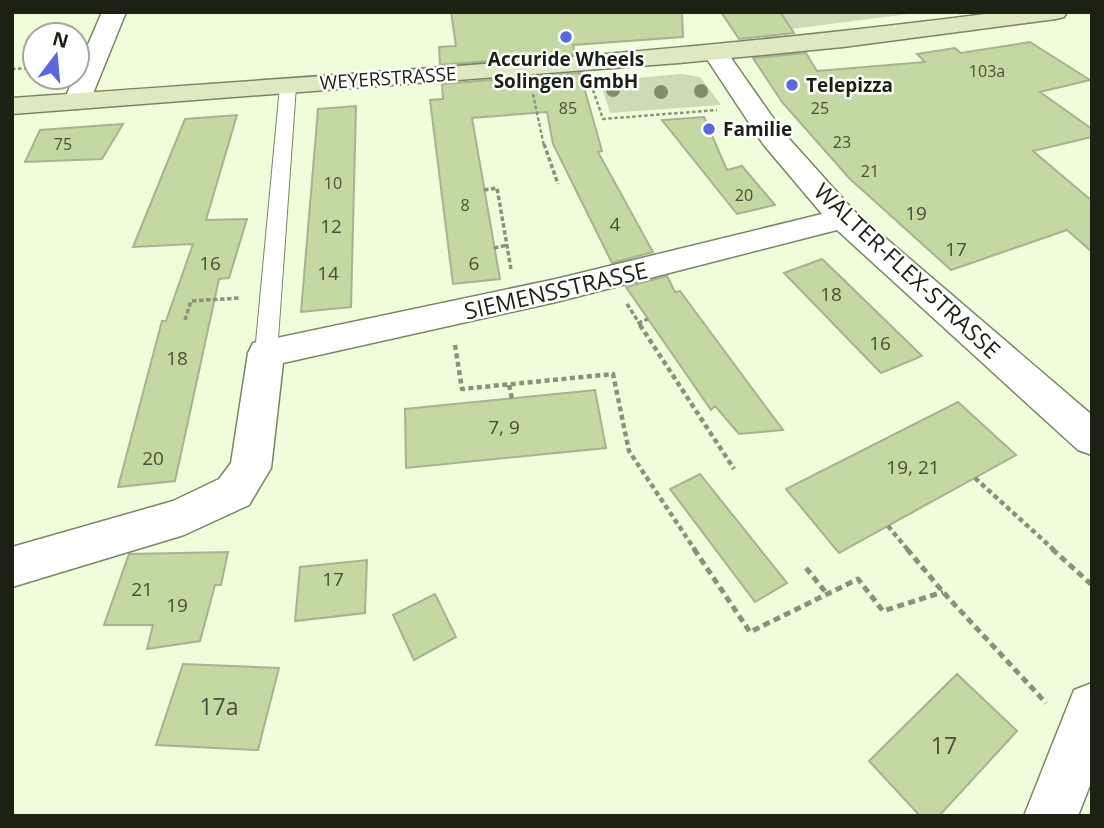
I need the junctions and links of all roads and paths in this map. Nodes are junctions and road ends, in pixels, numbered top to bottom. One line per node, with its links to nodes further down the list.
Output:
1 (114, 12): 7 (street)
2 (1056, 12): 3 (main road, WEYERSTRASSE)
3 (715, 53): 5 (main road, WEYERSTRASSE); 9 (street, WALTER-FLEX-STRASSE)
4 (531, 83): 10 (path)
5 (288, 86): 7 (main road, WEYERSTRASSE); 16 (lane)
6 (593, 89): 9 (path)
7 (77, 101): 8 (main road, WEYERSTRASSE)
8 (12, 106)
9 (751, 107): 12 (street, WALTER-FLEX-STRASSE)
10 (558, 184)
11 (484, 190): 13 (path)
12 (844, 218): 15 (street, SIEMENSSTRASSE); 25 (street, WALTER-FLEX-STRASSE)
13 (507, 245): 14 (path); 17 (path)
14 (494, 247)
15 (612, 279): 17 (street, SIEMENSSTRASSE); 21 (path)
16 (271, 297): 20 (path); 22 (lane)
17 (517, 301): 18 (street, SIEMENSSTRASSE)
18 (451, 314): 22 (street, SIEMENSSTRASSE); 23 (path)
19 (648, 319): 21 (path)
20 (185, 320)
21 (638, 323): 26 (path)
22 (266, 354): 29 (street)
23 (509, 385): 24 (path); 33 (path)
24 (512, 399)
25 (1092, 439)
26 (734, 469)
27 (975, 478): 31 (path)
28 (888, 526): 32 (path)
29 (12, 567)
30 (806, 568): 33 (path)
31 (1092, 585)
32 (943, 592): 33 (path); 34 (path)
33 (828, 595)
34 (1086, 724): 35 (street)
35 (1051, 816)

